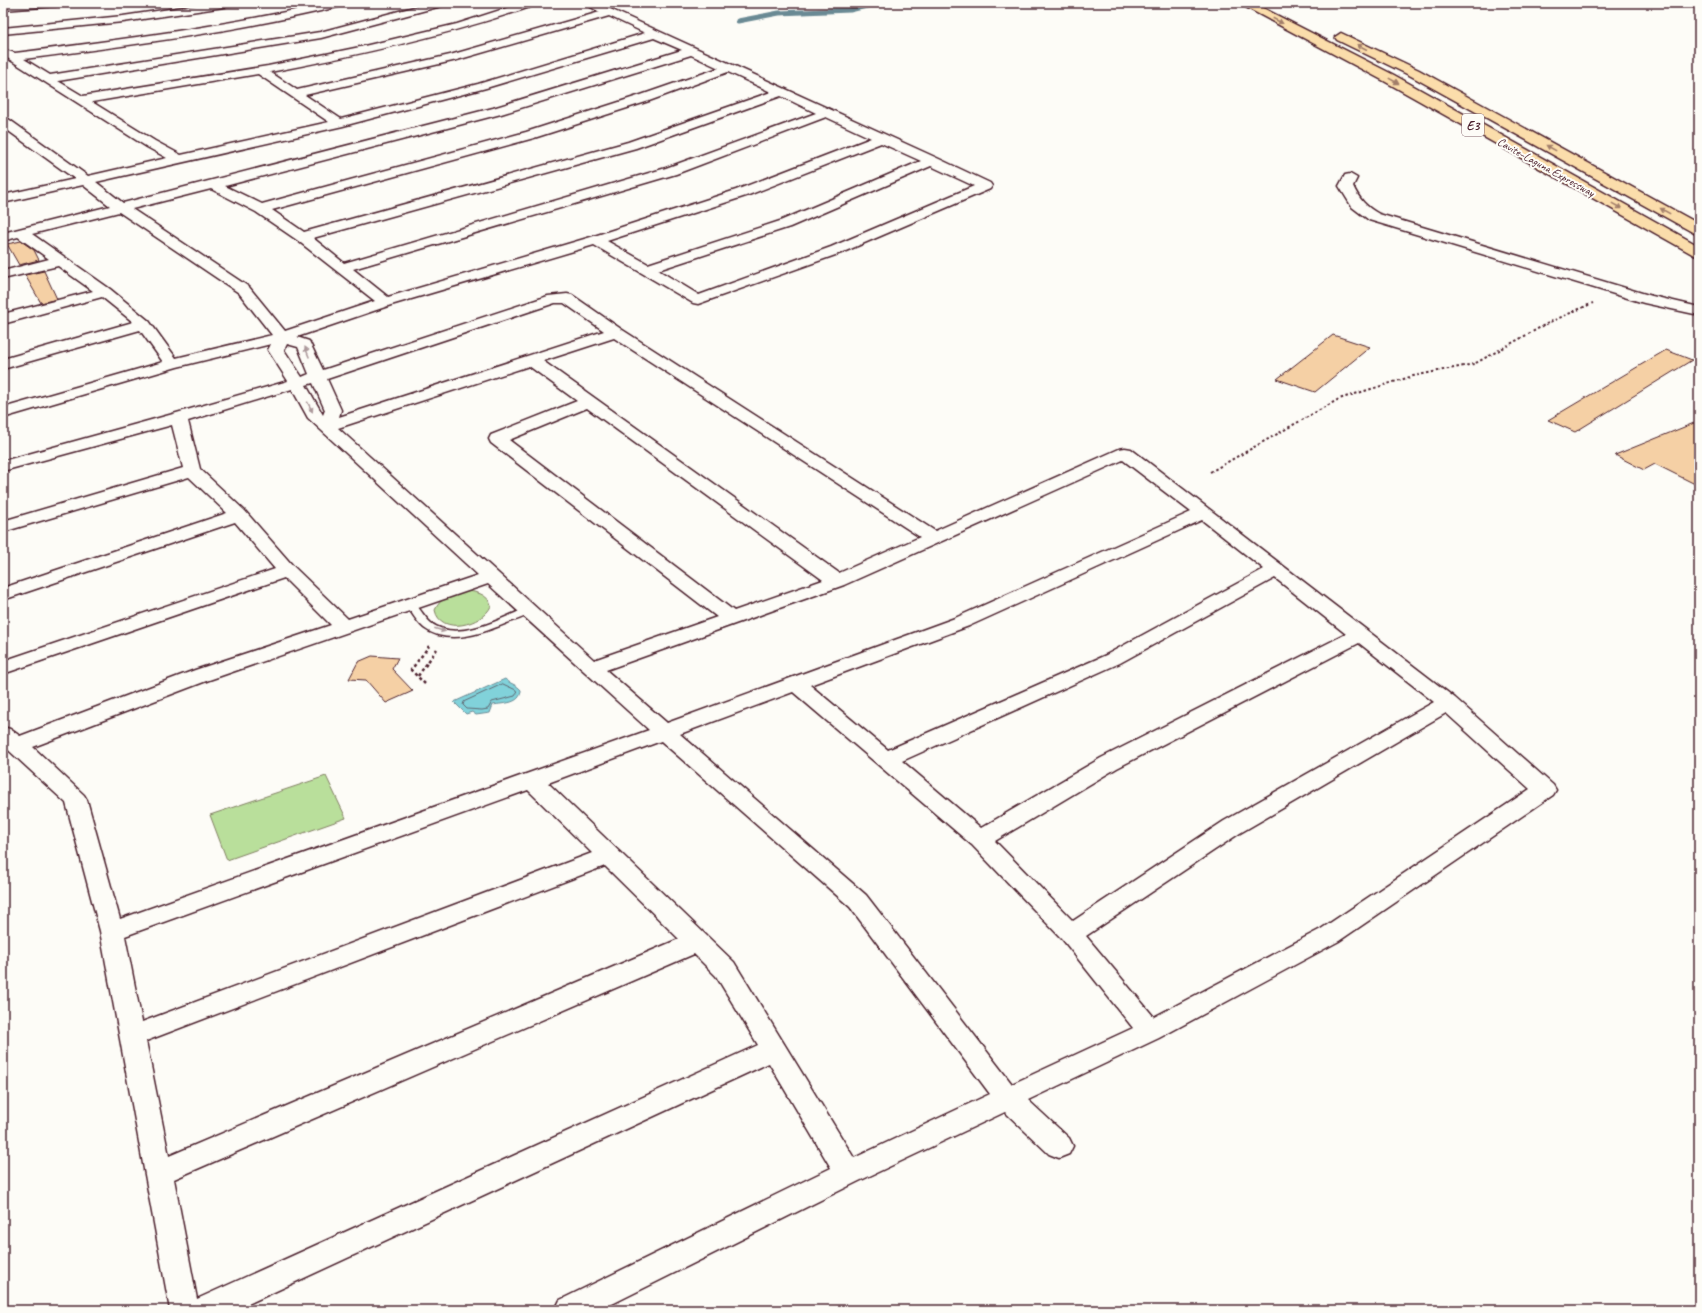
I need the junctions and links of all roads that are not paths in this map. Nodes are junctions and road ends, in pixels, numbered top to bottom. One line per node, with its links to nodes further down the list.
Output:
1 (56, 3): 8 (street)
2 (231, 3): 10 (street)
3 (342, 3): 15 (street)
4 (441, 3): 18 (street)
5 (532, 3): 17 (street)
6 (588, 3): 9 (street)
7 (1244, 3): 39 (highway, Cavite–Laguna Expressway / E3, one-way to 39)
8 (3, 7)
9 (609, 13): 12 (street); 20 (street)
10 (3, 31)
11 (1330, 31): 34 (highway, Cavite–Laguna Expressway / E3, one-way to 11)
12 (654, 34): 14 (street); 24 (street)
13 (3, 50): 15 (street)
14 (691, 51): 16 (street); 30 (street)
15 (13, 57): 18 (street)
16 (729, 68): 19 (street); 33 (street)
17 (261, 71): 20 (street); 21 (street)
18 (46, 79): 21 (street)
19 (781, 92): 22 (street); 37 (street)
20 (295, 94): 24 (street)
21 (82, 100): 26 (street)
22 (826, 113): 25 (street); 41 (street)
23 (3, 122): 29 (street)
24 (339, 123): 26 (street)
25 (882, 138): 27 (street); 38 (street)
26 (180, 159): 29 (street)
27 (932, 161): 42 (street); 42 (street)
28 (1350, 178): 46 (street)
29 (85, 180): 31 (street); 32 (street)
30 (214, 185): 32 (street); 33 (street)
31 (3, 199)
32 (121, 208): 35 (street); 50 (street)
33 (261, 209): 37 (street)
34 (1699, 230)
35 (21, 233): 36 (street); 40 (street)
36 (3, 237)
37 (302, 237): 41 (street)
38 (596, 240): 42 (street); 45 (street)
39 (1699, 252)
40 (59, 261): 43 (street); 44 (street)
41 (342, 268): 45 (street)
42 (648, 269)
43 (3, 276)
44 (105, 292): 47 (street); 48 (street)
45 (386, 302): 50 (street)
46 (1699, 311)
47 (3, 319)
48 (144, 324): 52 (street); 53 (street)
49 (616, 332): 51 (street); 54 (street); 65 (street)
50 (282, 337): 53 (street); 54 (street, one-way to 50); 55 (street)
51 (531, 360): 56 (street); 59 (street)
52 (3, 364)
53 (172, 364): 57 (street)
54 (317, 377): 55 (street); 59 (street)
55 (297, 382): 58 (street); 59 (street, one-way to 59)
56 (590, 401): 69 (street); 73 (street)
57 (3, 413)
58 (179, 418): 60 (street); 61 (street)
59 (328, 426): 68 (street)
60 (3, 466)
61 (192, 470): 63 (street); 64 (street)
62 (1204, 512): 65 (street); 66 (street); 78 (street)
63 (239, 515): 67 (street); 70 (street)
64 (3, 527)
65 (934, 538): 69 (street)
66 (1276, 570): 75 (street); 82 (street)
67 (287, 571): 74 (street); 76 (street)
68 (492, 576): 71 (street); 72 (street)
69 (838, 581): 73 (street)
70 (3, 594)
71 (412, 606): 72 (lane, one-way to 72); 74 (street)
72 (529, 610): 77 (street)
73 (732, 618): 77 (street)
74 (344, 626): 81 (street)
75 (1361, 634): 79 (street); 84 (street)
76 (3, 668)
77 (591, 668): 80 (street)
78 (797, 685): 80 (street); 82 (street)
79 (1448, 703): 87 (street); 89 (street)
80 (666, 733): 83 (street); 92 (street)
81 (11, 739): 86 (street)
82 (886, 760): 84 (street)
83 (532, 781): 85 (street); 86 (street)
84 (980, 839): 87 (street)
85 (609, 856): 88 (street); 90 (street)
86 (112, 931): 90 (street)
87 (1071, 934): 89 (street)
88 (697, 942): 91 (street); 94 (street)
89 (1150, 1031): 92 (street)
90 (132, 1036): 94 (street)
91 (773, 1050): 95 (street); 97 (street)
92 (1007, 1097): 93 (street); 95 (street)
93 (1060, 1146)
94 (159, 1173): 96 (street)
95 (849, 1173): 98 (street)
96 (185, 1310)
97 (204, 1310)
98 (570, 1310)

